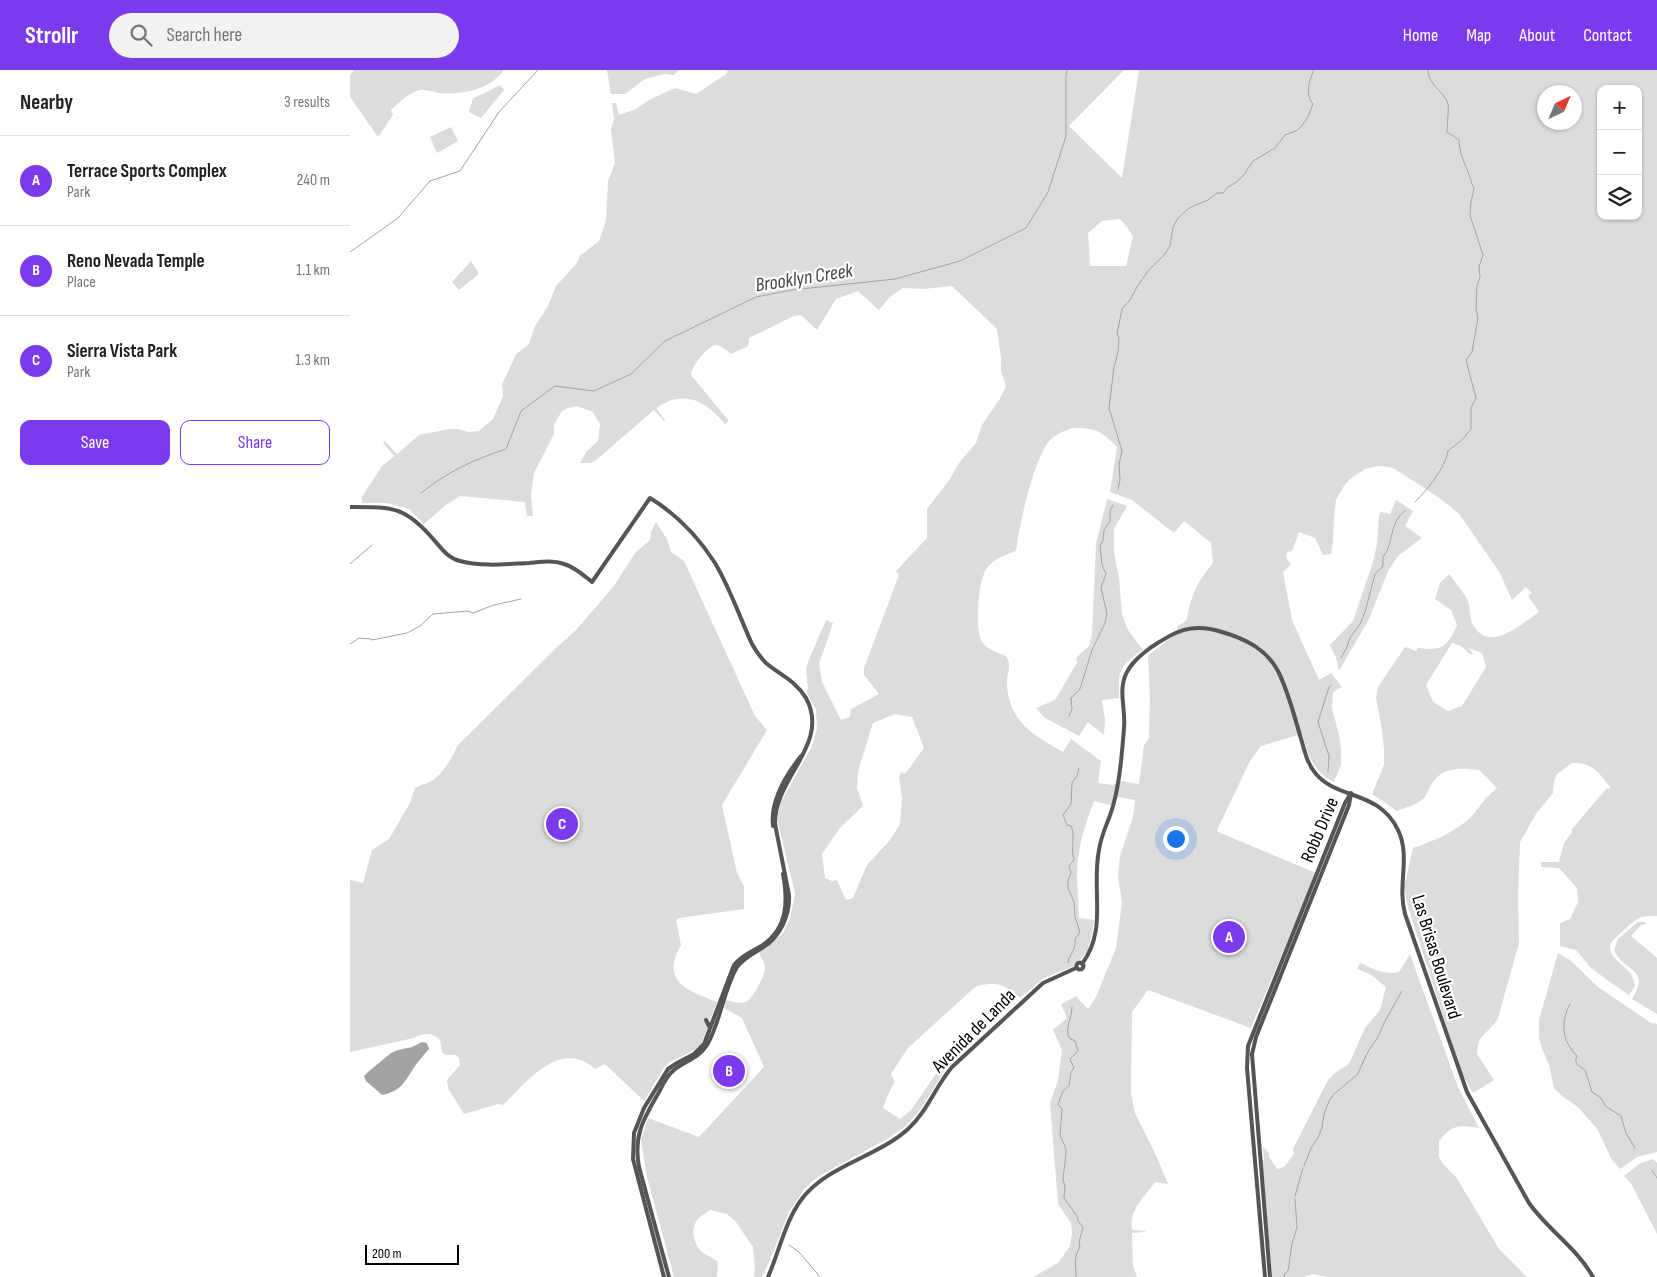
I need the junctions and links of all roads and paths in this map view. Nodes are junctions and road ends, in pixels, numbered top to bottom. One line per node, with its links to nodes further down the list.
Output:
1 (350, 507): 3 (street)
2 (1161, 640): 4 (street, Las Brisas Boulevard); 9 (street, Avenida de Landa)
3 (802, 754): 6 (street); 8 (street)
4 (1351, 794): 10 (street, Robb Drive); 11 (street, Robb Drive); 12 (street, Las Brisas Boulevard)
5 (706, 1020): 6 (street)
6 (710, 1028): 7 (street)
7 (664, 1277)
8 (669, 1277)
9 (768, 1277)
10 (1265, 1277)
11 (1270, 1277)
12 (1594, 1277)

